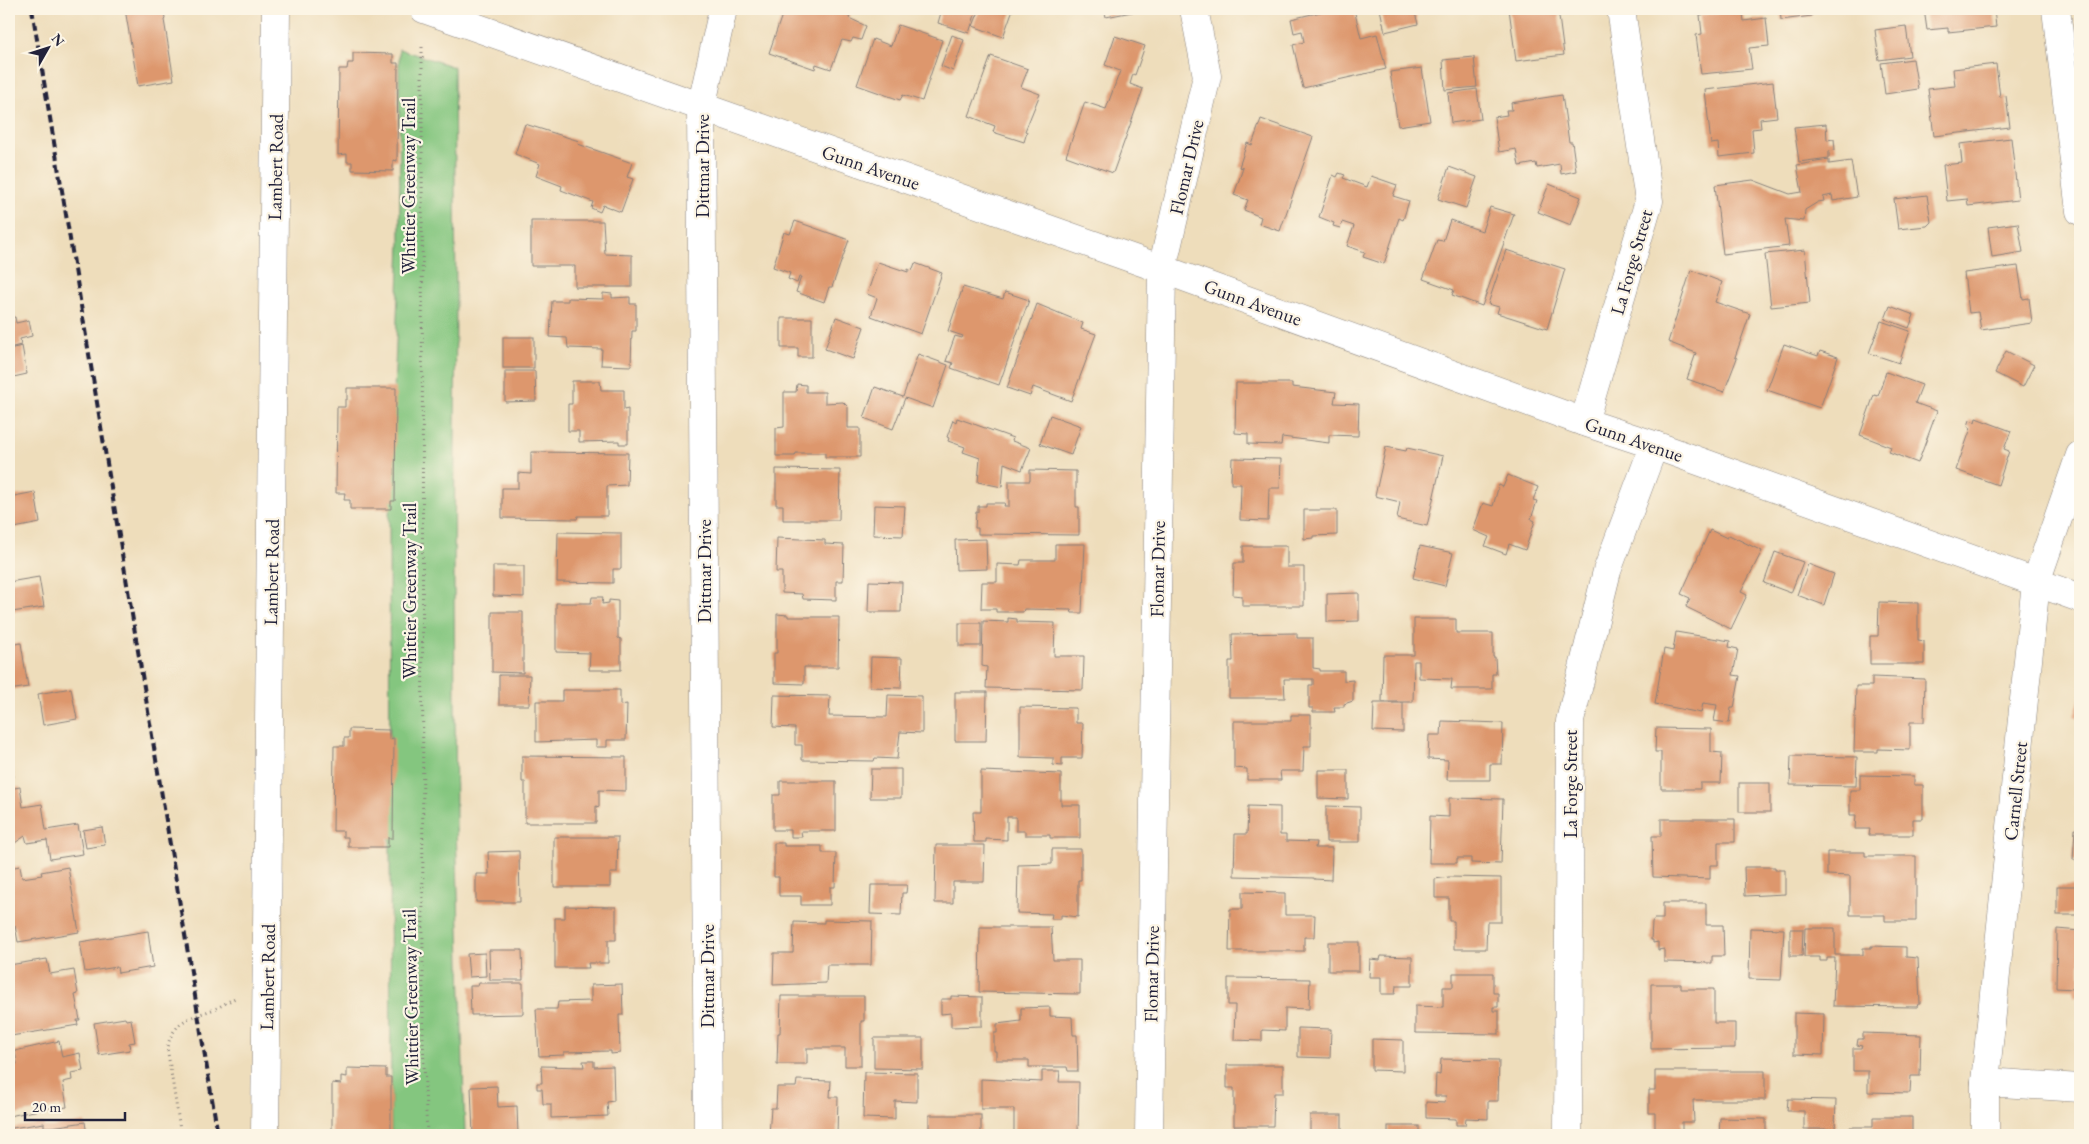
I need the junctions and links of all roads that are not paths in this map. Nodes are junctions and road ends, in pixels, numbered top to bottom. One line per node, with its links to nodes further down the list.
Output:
1 (276, 9): 17 (street, Lambert Road)
2 (424, 9): 7 (street, Gunn Avenue)
3 (724, 9): 7 (street, Dittmar Drive)
4 (1194, 9): 9 (street, Flomar Drive)
5 (1621, 9): 10 (street, La Forge Street)
6 (2056, 9): 8 (street)
7 (701, 108): 9 (street, Gunn Avenue); 18 (street, Dittmar Drive)
8 (2080, 211)
9 (1162, 269): 10 (street, Gunn Avenue); 19 (street, Flomar Drive)
10 (1584, 422): 11 (street, Gunn Avenue)
11 (1654, 445): 13 (street, Gunn Avenue); 20 (street, La Forge Street)
12 (2080, 455): 13 (street, Carnell Street)
13 (2036, 582): 14 (street, Gunn Avenue); 15 (street, Carnell Street)
14 (2080, 598)
15 (1985, 1082): 16 (street); 21 (street, Carnell Street)
16 (2080, 1088)
17 (265, 1135)
18 (708, 1135)
19 (1149, 1135)
20 (1568, 1135)
21 (1985, 1135)

